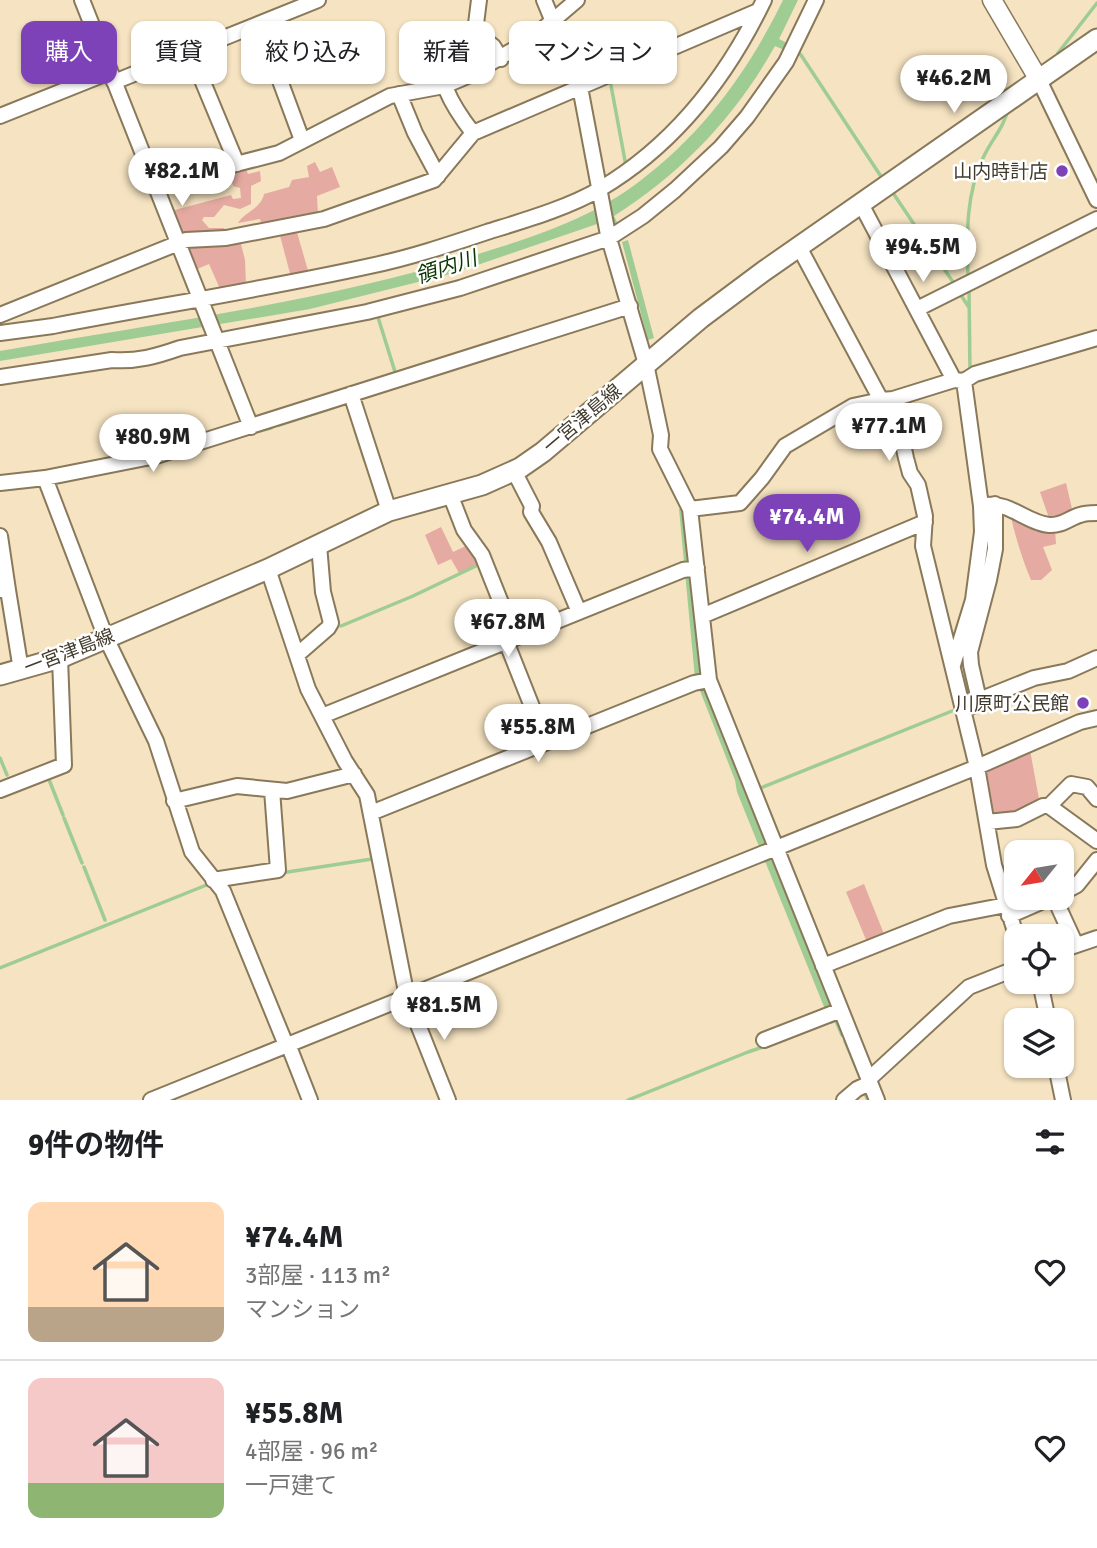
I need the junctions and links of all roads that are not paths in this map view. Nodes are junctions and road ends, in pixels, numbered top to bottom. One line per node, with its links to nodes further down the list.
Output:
1 (82, 0): 9 (street)
2 (318, 0): 10 (street)
3 (479, 0): 11 (street)
4 (544, 0): 12 (street)
5 (577, 0): 13 (street)
6 (816, 0): 38 (street)
7 (992, 0): 18 (street)
8 (761, 6): 25 (street); 34 (street)
9 (90, 21)
10 (266, 21)
11 (476, 21)
12 (553, 21)
13 (554, 21)
14 (1097, 39): 18 (main road, 一宮津島線)
15 (495, 49): 17 (street)
16 (509, 53): 17 (street)
17 (501, 59): 24 (street)
18 (1039, 80): 32 (street); 36 (main road, 一宮津島線)
19 (92, 84): 27 (street)
20 (115, 84): 33 (street)
21 (204, 84): 30 (street)
22 (281, 84): 29 (street)
23 (579, 84): 25 (street)
24 (444, 86): 26 (street); 28 (street)
25 (580, 87): 28 (street); 34 (street)
26 (400, 94): 29 (street); 31 (street)
27 (0, 116)
28 (473, 133): 31 (street)
29 (302, 140): 30 (street)
30 (237, 164): 33 (street)
31 (438, 176): 39 (street)
32 (1093, 184): 35 (street)
33 (154, 185): 39 (street)
34 (599, 192): 38 (street); 41 (street)
35 (1097, 201)
36 (861, 204): 40 (main road, 一宮津島線); 43 (street)
37 (1097, 219): 43 (street)
38 (609, 237): 42 (street); 47 (street)
39 (177, 243): 41 (street); 44 (street)
40 (799, 247): 48 (main road, 一宮津島線); 52 (street)
41 (200, 301): 45 (street); 47 (street)
42 (630, 306): 48 (street); 51 (street)
43 (917, 310): 50 (street)
44 (0, 315)
45 (0, 333)
46 (1097, 338): 50 (street)
47 (215, 340): 49 (street); 53 (street)
48 (646, 364): 54 (main road, 一宮津島線); 59 (street)
49 (0, 377)
50 (965, 379): 52 (street); 58 (street)
51 (351, 394): 53 (street); 60 (street)
52 (887, 399): 59 (street); 62 (street)
53 (251, 427): 55 (street)
54 (514, 471): 57 (main road, 一宮津島線); 68 (street)
55 (45, 478): 56 (street); 70 (street)
56 (0, 483)
57 (450, 494): 60 (main road, 一宮津島線); 71 (street)
58 (987, 505): 61 (street); 75 (street); 79 (street)
59 (690, 509): 66 (street)
60 (389, 512): 64 (main road, 一宮津島線)
61 (1097, 513)
62 (925, 522): 69 (street); 75 (street)
63 (0, 536): 67 (street)
64 (319, 545): 65 (main road, 一宮津島線); 72 (street)
65 (268, 569): 70 (main road, 一宮津島線); 72 (street)
66 (691, 569): 68 (street); 69 (street)
67 (4, 590): 76 (street)
68 (579, 612): 71 (street)
69 (702, 616): 78 (street)
70 (106, 638): 74 (main road, 一宮津島線); 89 (street)
71 (510, 639): 80 (street); 83 (street)
72 (297, 655): 80 (street)
73 (1097, 657): 79 (street)
74 (60, 658): 76 (main road, 一宮津島線); 86 (street)
75 (953, 667): 81 (street)
76 (21, 670): 77 (main road, 一宮津島線)
77 (0, 675)
78 (703, 681): 83 (street); 94 (street)
79 (979, 700): 81 (street)
80 (322, 716): 85 (street)
81 (965, 718): 84 (street)
82 (1097, 718): 84 (street)
83 (546, 742): 91 (street)
84 (977, 767): 92 (street); 94 (street)
85 (354, 774): 87 (street); 91 (street)
86 (0, 790)
87 (272, 790): 89 (street); 96 (street)
88 (1097, 799): 90 (street)
89 (174, 801): 96 (street)
90 (1049, 806): 92 (street); 93 (street)
91 (371, 813): 105 (street)
92 (986, 822): 99 (street)
93 (1097, 841)
94 (770, 850): 103 (street); 105 (street)
95 (1097, 860): 97 (street)
96 (213, 880): 108 (street)
97 (1074, 887)
98 (1010, 910): 99 (street)
99 (1007, 911): 100 (street); 103 (street)
100 (1012, 924)
101 (1097, 938): 102 (street)
102 (1074, 946)
103 (824, 966): 106 (street)
104 (1004, 973): 110 (street)
105 (407, 997): 108 (street); 113 (street)
106 (835, 1012): 107 (street); 110 (street)
107 (764, 1040)
108 (287, 1045): 111 (street); 112 (street)
109 (1058, 1078): 116 (street)
110 (870, 1081): 114 (street); 115 (street)
111 (150, 1100)
112 (310, 1100)
113 (448, 1100)
114 (844, 1100)
115 (877, 1100)
116 (1063, 1100)

